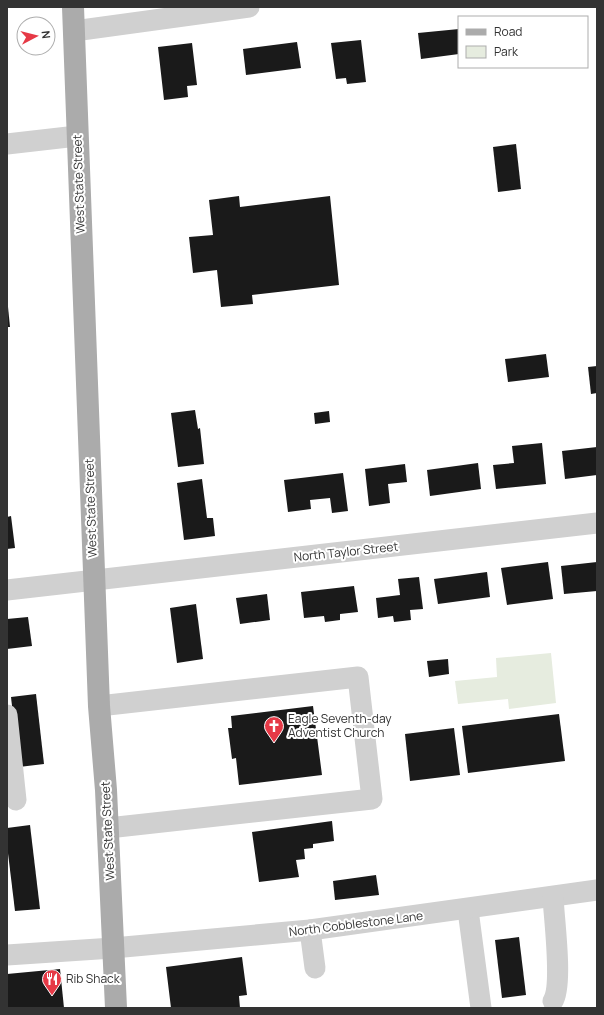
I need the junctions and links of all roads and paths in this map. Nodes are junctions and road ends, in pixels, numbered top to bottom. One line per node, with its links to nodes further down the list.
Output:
1 (73, 7): 3 (main road, West State Street)
2 (249, 7): 3 (street)
3 (74, 31): 4 (main road, West State Street)
4 (77, 136): 5 (street); 7 (main road, West State Street)
5 (7, 144)
6 (597, 523): 7 (street, North Taylor Street)
7 (94, 580): 8 (street, North Taylor Street); 9 (main road, West State Street)
8 (7, 590)
9 (99, 706): 12 (main road, West State Street); 12 (street)
10 (7, 715): 11 (street)
11 (16, 800)
12 (108, 828): 17 (main road, West State Street)
13 (597, 890): 14 (street, North Cobblestone Lane)
14 (553, 897): 15 (street, North Cobblestone Lane); 20 (street)
15 (468, 910): 16 (street, North Cobblestone Lane); 22 (street)
16 (310, 930): 17 (street, North Cobblestone Lane); 19 (street)
17 (114, 948): 18 (street, North Cobblestone Lane); 21 (main road, West State Street)
18 (7, 955)
19 (315, 968)
20 (553, 1001)
21 (116, 1008)
22 (481, 1008)

